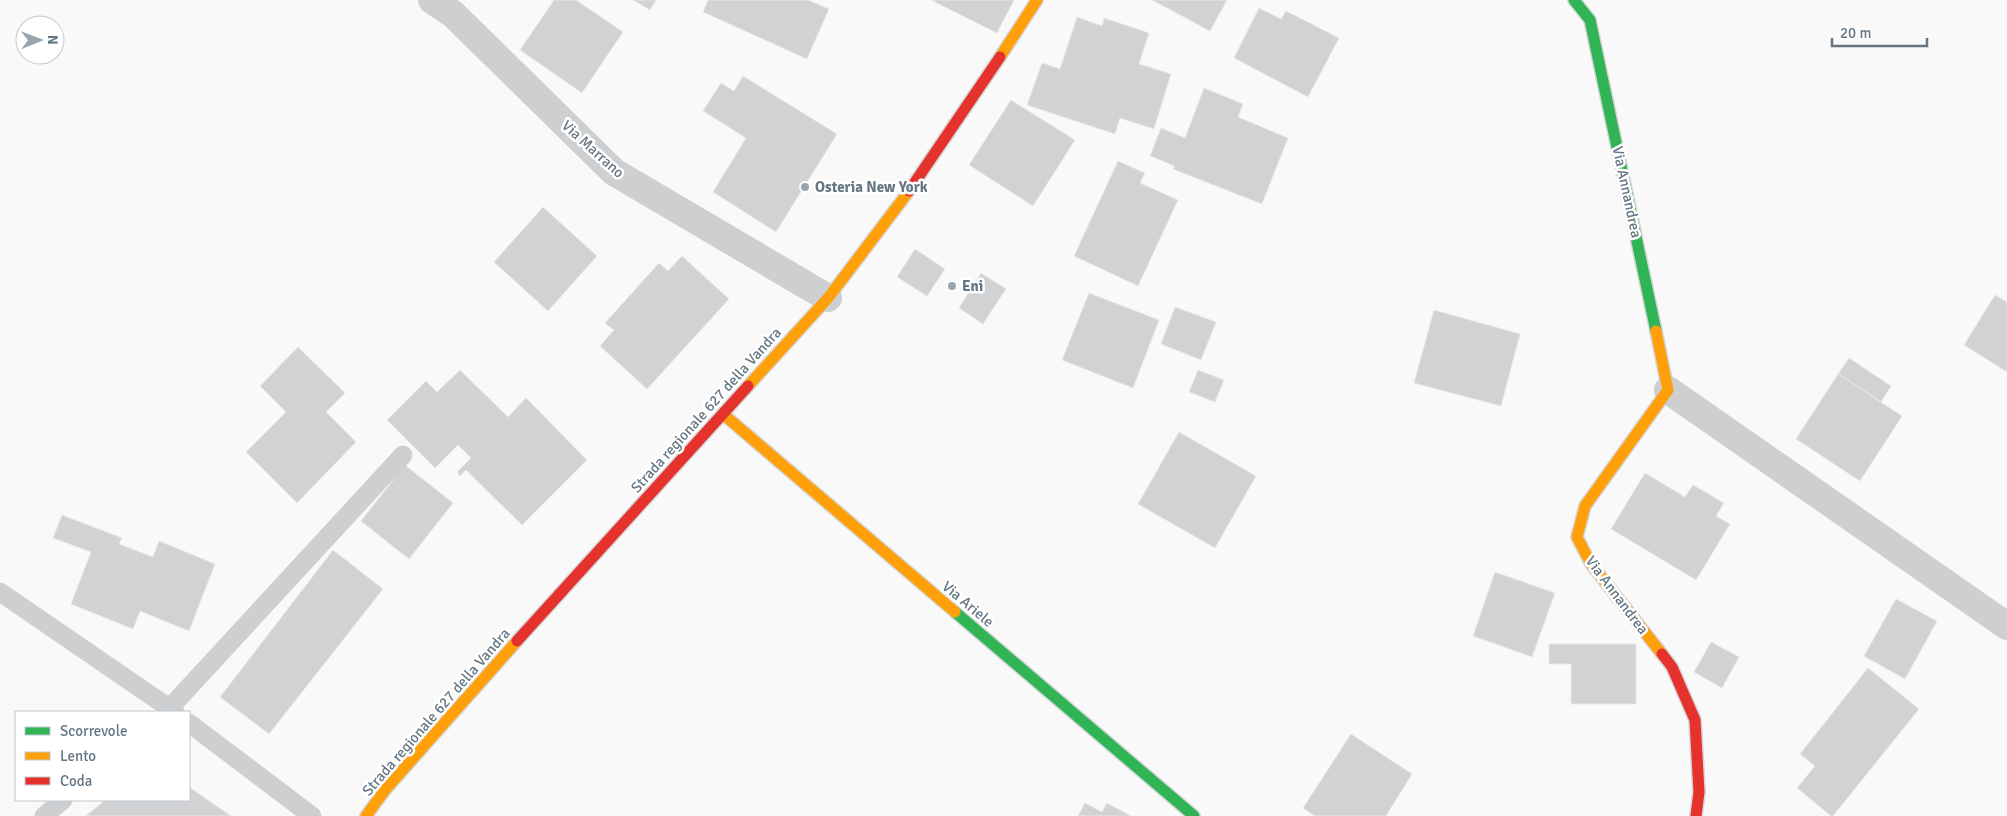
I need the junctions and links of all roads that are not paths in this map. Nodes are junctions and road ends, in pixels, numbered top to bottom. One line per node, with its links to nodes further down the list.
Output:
1 (432, 0): 4 (street, Via Marrano)
2 (1036, 0): 4 (street, Strada regionale 627 della Vandra)
3 (1579, 2): 5 (street, Via Annandrea)
4 (828, 298): 6 (street, Strada regionale 627 della Vandra)
5 (1668, 390): 9 (street); 17 (street, Via Annandrea)
6 (723, 414): 15 (street, Strada regionale 627 della Vandra); 16 (street, Via Ariele)
7 (403, 455): 10 (lane)
8 (0, 592): 10 (lane)
9 (2007, 626)
10 (170, 711)
11 (190, 724): 14 (lane)
12 (62, 801): 13 (lane)
13 (44, 816)
14 (312, 816)
15 (366, 816)
16 (1194, 816)
17 (1696, 816)

